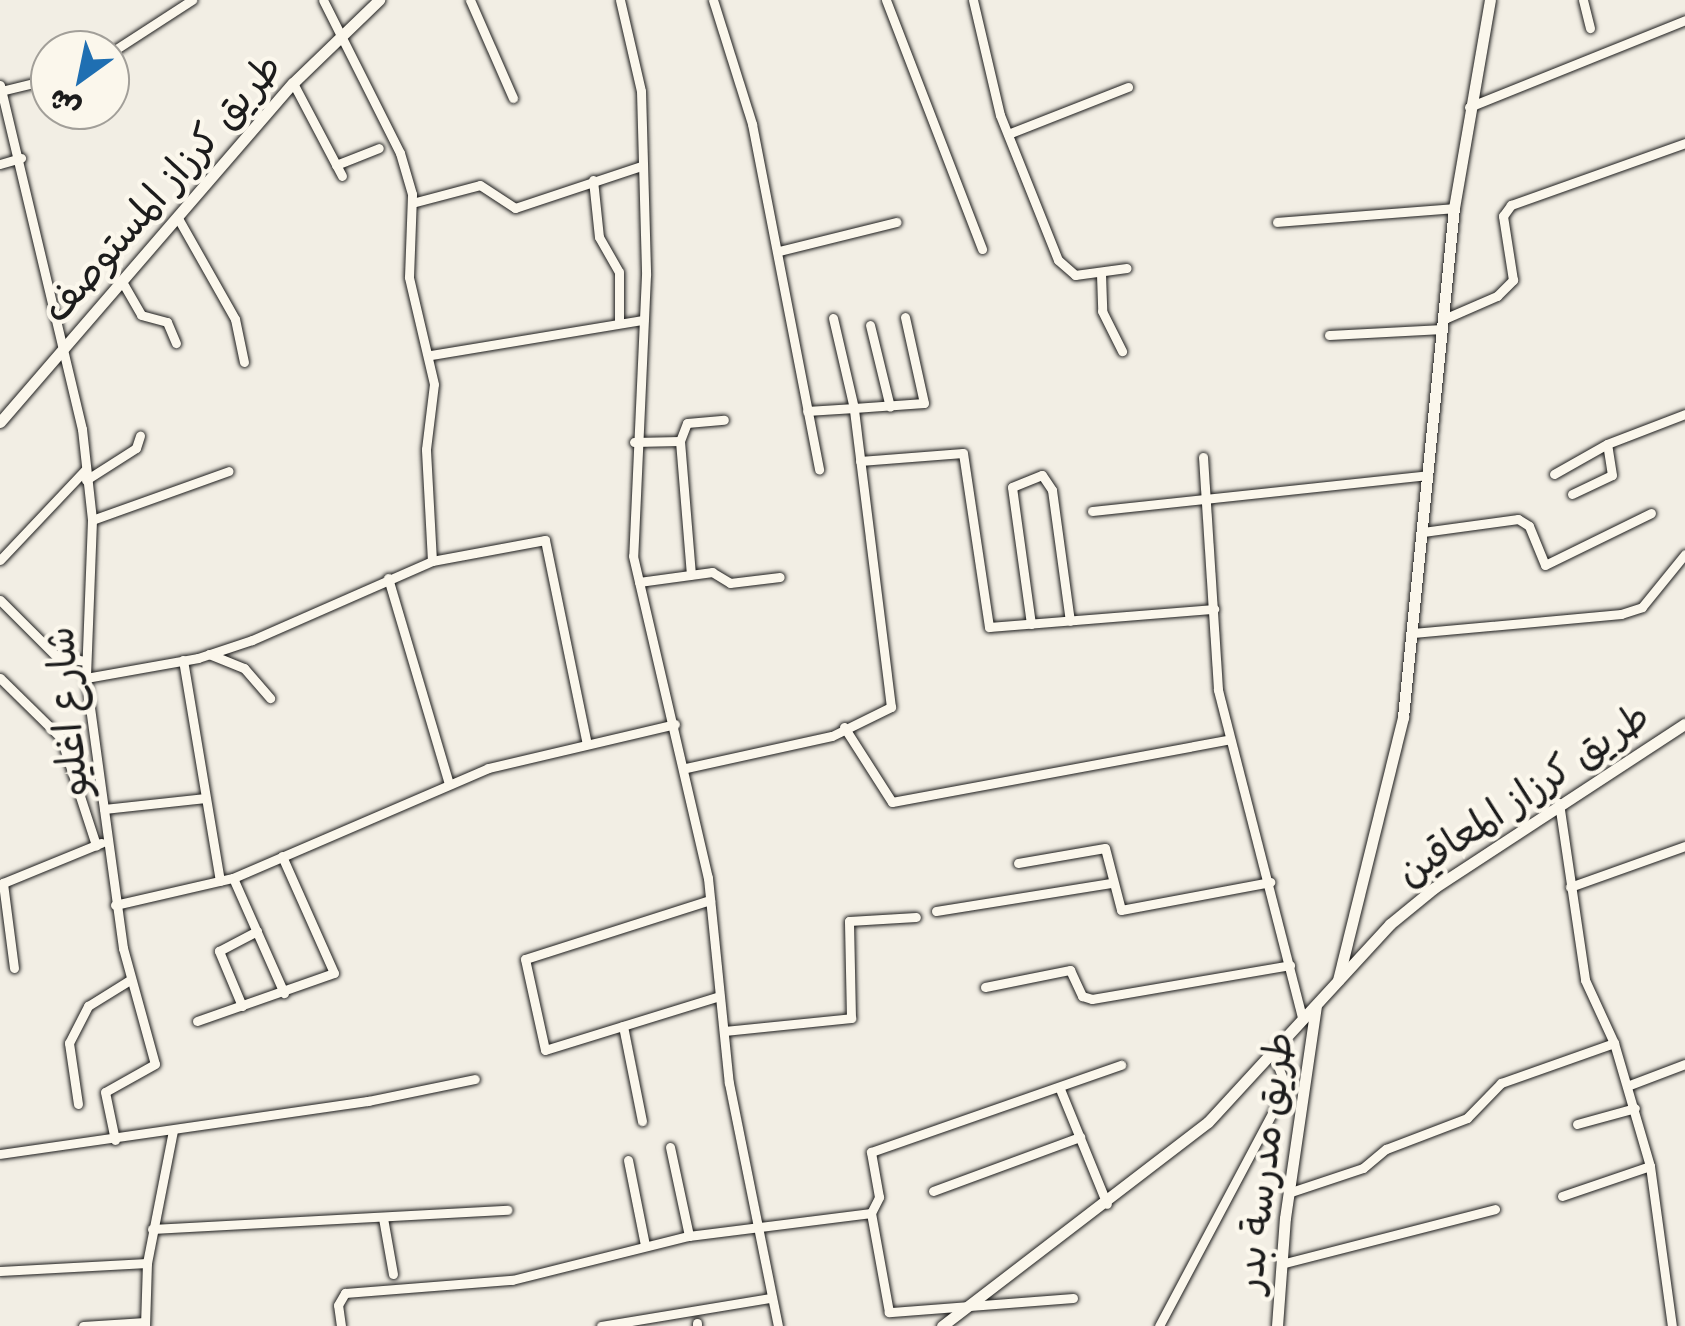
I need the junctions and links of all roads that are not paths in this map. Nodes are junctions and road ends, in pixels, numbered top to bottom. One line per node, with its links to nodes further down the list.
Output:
1 (192, 0): 14 (street)
2 (323, 0): 13 (street)
3 (379, 0): 13 (street, طريق كرزاز المستوصف)
4 (470, 0): 19 (street)
5 (620, 0): 27 (street)
6 (713, 0): 36 (street)
7 (886, 0): 35 (street)
8 (973, 0): 21 (street)
9 (1490, 0): 20 (street)
10 (1584, 0): 12 (street)
11 (1685, 20): 20 (street)
12 (1590, 28)
13 (342, 33): 16 (street, طريق كرزاز المستوصف); 30 (street)
14 (130, 40)
15 (30, 83): 18 (street)
16 (293, 83): 26 (street); 32 (street, طريق كرزاز المستوصف)
17 (1128, 87): 21 (street)
18 (3, 88): 24 (street, شارع اغليو)
19 (513, 98)
20 (1469, 107): 31 (street)
21 (1008, 134): 38 (street)
22 (1685, 143): 44 (street)
23 (379, 148): 26 (street)
24 (21, 158): 25 (street); 48 (street, شارع اغليو)
25 (0, 164)
26 (336, 165): 28 (street)
27 (641, 166): 29 (street); 42 (street)
28 (342, 176)
29 (593, 180): 30 (street); 43 (street)
30 (412, 203): 50 (street)
31 (1454, 208): 34 (street); 44 (street)
32 (179, 220): 39 (street, طريق كرزاز المستوصف); 51 (street)
33 (896, 222): 36 (street)
34 (1276, 222)
35 (982, 248)
36 (778, 251): 54 (street)
37 (1126, 268): 38 (street)
38 (1101, 274): 49 (street)
39 (124, 285): 47 (street); 48 (street, طريق كرزاز المستوصف)
40 (904, 317): 52 (street)
41 (833, 318): 53 (street)
42 (642, 320): 43 (street); 60 (street)
43 (618, 323): 50 (street)
44 (1443, 324): 46 (street); 68 (street)
45 (870, 325): 52 (street)
46 (1328, 335)
47 (176, 343)
48 (68, 348): 57 (street, طريق كرزاز المستوصف); 64 (street, شارع اغليو)
49 (1122, 351)
50 (431, 355): 78 (street)
51 (244, 362)
52 (890, 407): 53 (street)
53 (854, 408): 54 (street); 63 (street)
54 (807, 411): 65 (street)
55 (1685, 414): 61 (street)
56 (724, 420): 59 (street)
57 (0, 422)
58 (140, 436): 69 (street)
59 (680, 440): 60 (street); 79 (street)
60 (634, 442): 82 (street)
61 (1607, 444): 67 (street); 70 (street)
62 (1204, 457): 71 (street)
63 (860, 462): 86 (street); 96 (street)
64 (86, 468): 69 (street, شارع اغليو); 77 (street)
65 (819, 470)
66 (230, 471): 74 (street)
67 (1554, 474)
68 (1428, 476): 71 (street); 75 (street)
69 (86, 480): 74 (street, شارع اغليو)
70 (1572, 494)
71 (1207, 495): 72 (street); 84 (street)
72 (1092, 512)
73 (1651, 513): 75 (street)
74 (92, 520): 90 (street, شارع اغليو)
75 (1423, 532): 87 (street)
76 (1685, 554): 87 (street)
77 (0, 560)
78 (432, 561): 80 (street); 98 (street)
79 (691, 575): 81 (street); 82 (street)
80 (388, 578): 88 (street); 100 (street)
81 (780, 578)
82 (640, 582): 94 (street)
83 (0, 600): 90 (street)
84 (1214, 609): 85 (street); 97 (street)
85 (1070, 621): 86 (street); 86 (street)
86 (1032, 624)
87 (1413, 633): 122 (street)
88 (210, 654): 89 (street); 93 (street)
89 (184, 660): 92 (street); 101 (street)
90 (86, 661): 92 (street, شارع اغليو)
91 (0, 678): 105 (street)
92 (86, 678): 103 (street, شارع اغليو)
93 (270, 698)
94 (675, 724): 98 (street); 99 (street)
95 (1685, 724): 102 (street, طريق كرزاز المعاقين)
96 (844, 727): 97 (street); 99 (street)
97 (1228, 740): 111 (street)
98 (588, 744): 100 (street)
99 (686, 768): 114 (street)
100 (449, 784): 107 (street)
101 (206, 798): 103 (street); 110 (street)
102 (1560, 803): 113 (street); 122 (street, طريق كرزاز المعاقين)
103 (104, 809): 104 (street, شارع اغليو)
104 (107, 841): 105 (street); 115 (street, شارع اغليو)
105 (96, 846): 120 (street)
106 (1685, 846): 113 (street)
107 (282, 856): 109 (street); 124 (street)
108 (1018, 862): 112 (street)
109 (233, 878): 110 (street); 118 (street)
110 (220, 881): 115 (street)
111 (1270, 882): 112 (street); 119 (street)
112 (1111, 883): 116 (street)
113 (1570, 886): 132 (street)
114 (710, 900): 125 (street); 130 (street)
115 (115, 906): 121 (street, شارع اغليو)
116 (936, 911)
117 (916, 917): 131 (street)
118 (256, 932): 124 (street); 126 (street)
119 (1290, 965): 123 (street); 128 (street)
120 (14, 968)
121 (130, 980): 139 (street); 145 (street, شارع اغليو)
122 (1338, 980): 127 (street, طريق كرزاز المعاقين)
123 (985, 986)
124 (284, 993): 126 (street)
125 (719, 996): 130 (street); 131 (street)
126 (242, 1006): 129 (street)
127 (1316, 1006): 128 (street, طريق كرزاز المعاقين); 151 (street, طريق مدرسة بدر)
128 (1302, 1016): 133 (street, طريق كرزاز المعاقين)
129 (197, 1020)
130 (624, 1026): 141 (street)
131 (724, 1031): 158 (street)
132 (1614, 1043): 137 (street); 151 (street)
133 (1273, 1053): 153 (street, طريق كرزاز المعاقين); 175 (street)
134 (1685, 1064): 137 (street)
135 (1121, 1066): 138 (street)
136 (476, 1079): 143 (street)
137 (1628, 1086): 140 (street)
138 (1060, 1089): 144 (street); 156 (street)
139 (78, 1104)
140 (1634, 1108): 142 (street); 149 (street)
141 (642, 1121)
142 (1576, 1124)
143 (173, 1131): 145 (street); 159 (street)
144 (1080, 1137): 150 (street); 153 (street)
145 (114, 1140): 147 (street)
146 (670, 1147): 160 (street)
147 (0, 1154)
148 (628, 1160): 161 (street)
149 (1650, 1166): 152 (street); 177 (street)
150 (934, 1192)
151 (1288, 1193): 163 (street, طريق مدرسة بدر)
152 (1562, 1196)
153 (1107, 1204): 168 (street, طريق كرزاز المعاقين)
154 (1495, 1208): 163 (street)
155 (507, 1210): 157 (street)
156 (871, 1213): 158 (street); 168 (street)
157 (383, 1218): 159 (street); 165 (street)
158 (759, 1224): 160 (street); 166 (street)
159 (152, 1229): 162 (street)
160 (689, 1236): 161 (street)
161 (644, 1245): 171 (street)
162 (147, 1264): 164 (street); 169 (street)
163 (1281, 1264): 176 (street, طريق مدرسة بدر)
164 (0, 1270)
165 (392, 1274)
166 (771, 1298): 172 (street); 173 (street)
167 (1073, 1298): 168 (street)
168 (970, 1304): 174 (street, طريق كرزاز المعاقين)
169 (145, 1324): 170 (street)
170 (83, 1326)
171 (341, 1326)
172 (601, 1326)
173 (778, 1326)
174 (942, 1326)
175 (1158, 1326)
176 (1277, 1326)
177 (1672, 1326)

